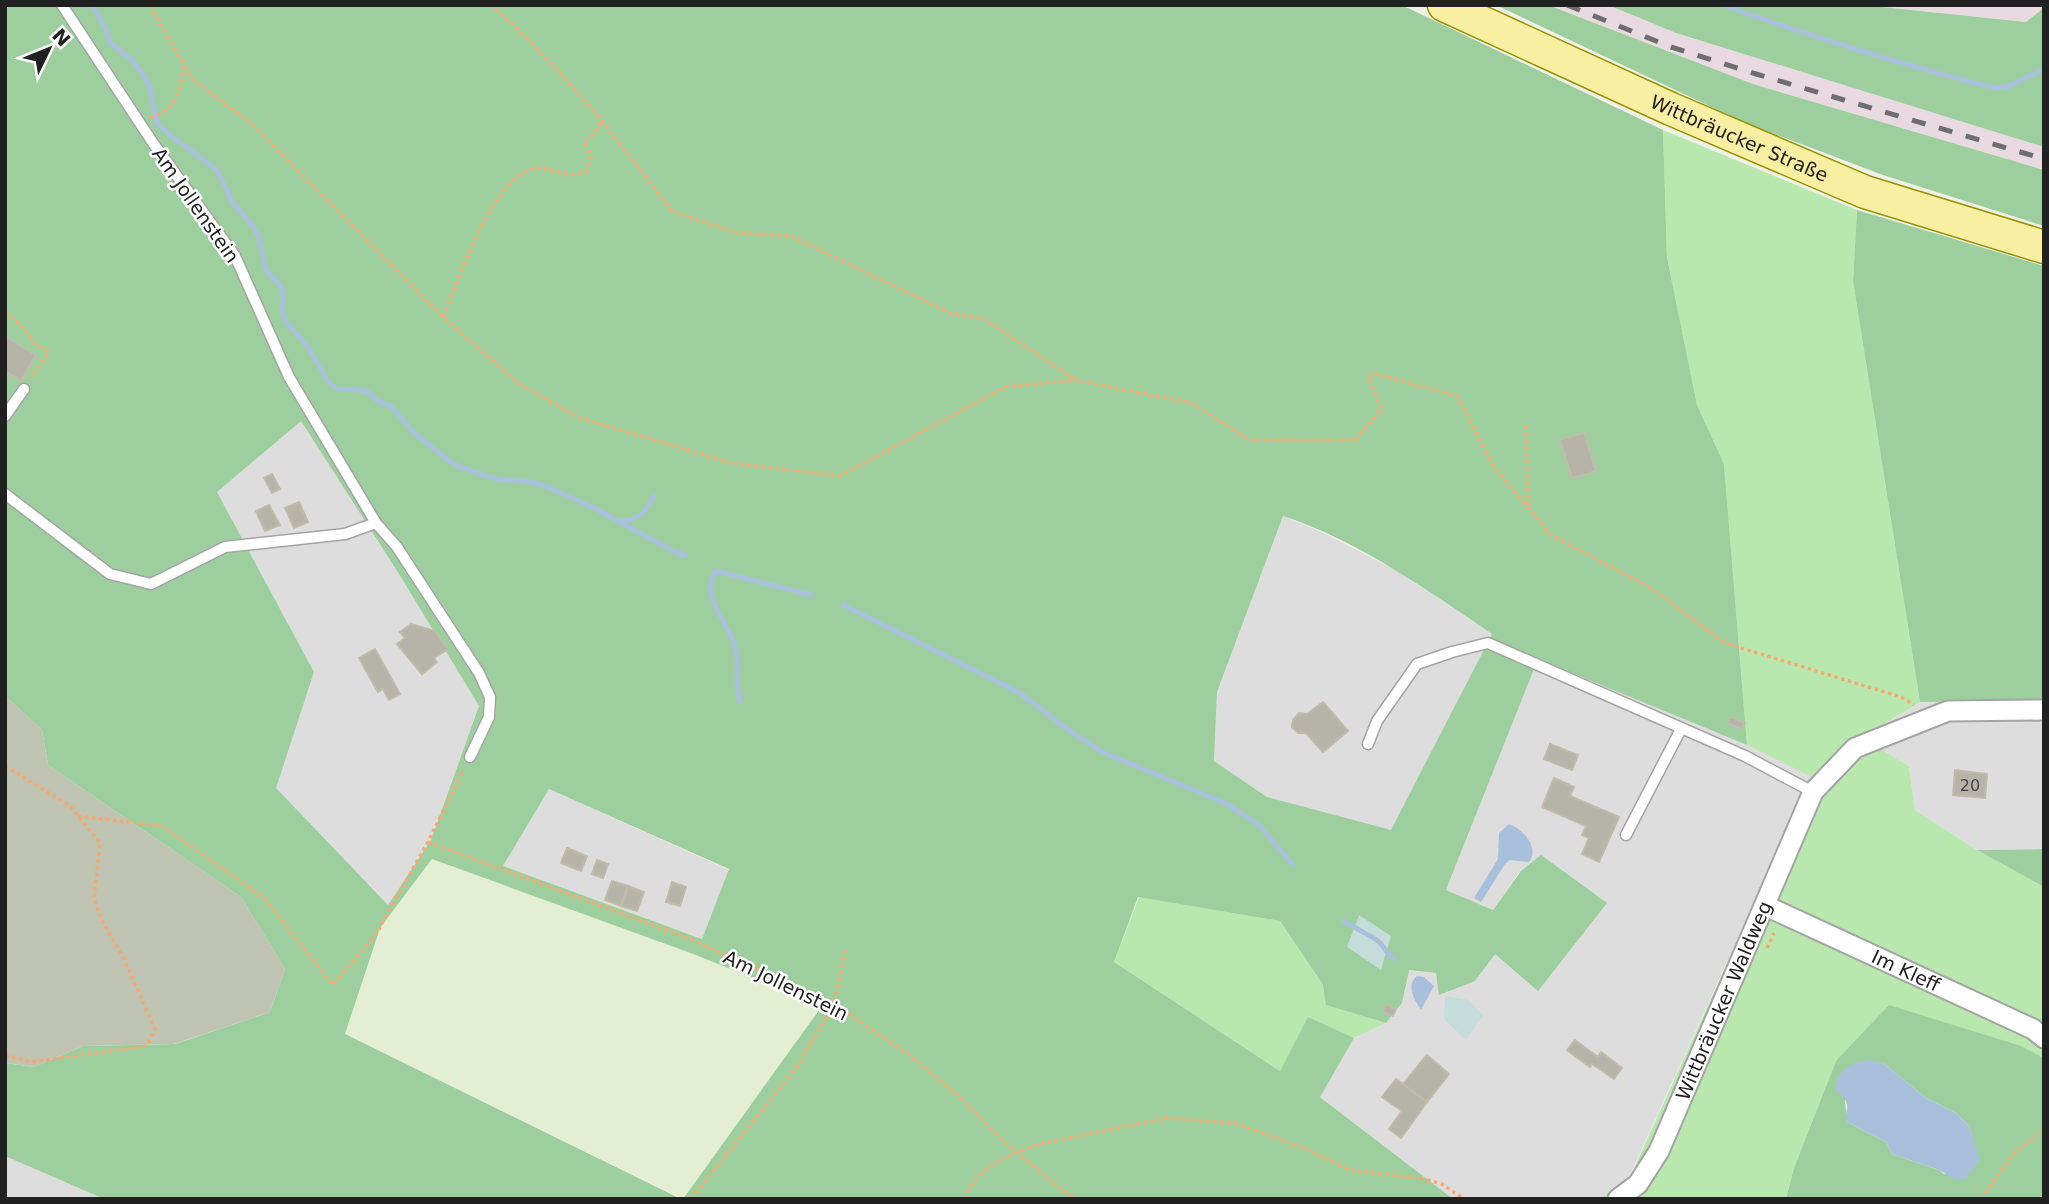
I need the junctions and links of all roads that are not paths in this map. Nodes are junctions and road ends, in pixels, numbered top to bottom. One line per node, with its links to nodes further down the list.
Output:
1 (62, 5): 7 (lane, Am Jollenstein)
2 (1444, 5): 3 (main road, Wittbräucker Straße)
3 (2044, 247)
4 (24, 388): 5 (lane)
5 (5, 416)
6 (5, 494): 7 (lane)
7 (376, 523): 11 (lane, Am Jollenstein)
8 (2044, 710): 12 (street, Wittbräucker Waldweg)
9 (1681, 729): 10 (lane); 12 (lane); 13 (lane)
10 (1368, 744)
11 (470, 757)
12 (1813, 792): 14 (street, Wittbräucker Waldweg)
13 (1626, 835)
14 (1766, 906): 15 (street, Im Kleff); 16 (street, Wittbräucker Waldweg)
15 (2044, 1038)
16 (1618, 1199)

